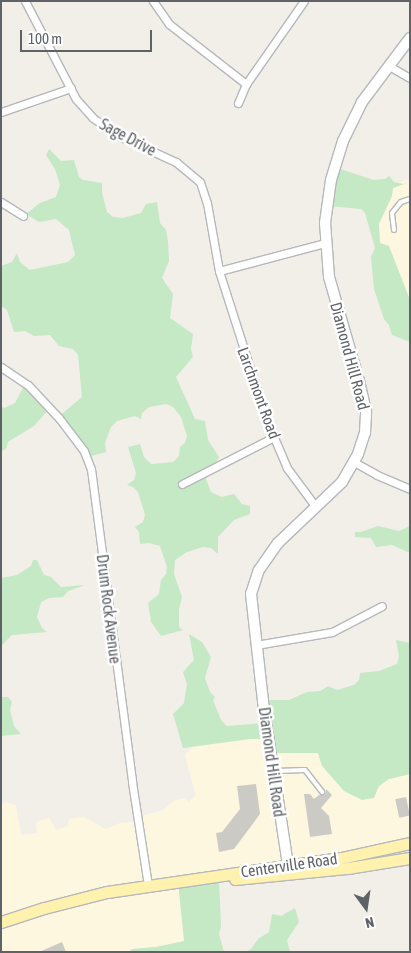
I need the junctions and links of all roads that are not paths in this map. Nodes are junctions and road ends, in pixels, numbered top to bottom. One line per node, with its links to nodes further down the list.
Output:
1 (25, 1): 8 (street, Sage Drive)
2 (153, 1): 7 (street)
3 (304, 1): 7 (street)
4 (410, 38): 5 (street, Diamond Hill Road)
5 (389, 66): 6 (street); 15 (street, Diamond Hill Road)
6 (410, 78)
7 (246, 84): 9 (street)
8 (71, 88): 10 (street); 16 (street, Sage Drive)
9 (238, 103)
10 (1, 112)
11 (410, 199): 14 (lane)
12 (1, 202): 13 (street)
13 (23, 216)
14 (394, 230)
15 (325, 243): 16 (street); 19 (street, Diamond Hill Road)
16 (219, 271): 18 (street, Larchmont Road)
17 (1, 367): 30 (street, Drum Rock Avenue)
18 (274, 437): 20 (street); 22 (street, Larchmont Road)
19 (354, 462): 21 (street); 22 (street, Diamond Hill Road)
20 (182, 484)
21 (410, 489)
22 (316, 506): 24 (street, Diamond Hill Road)
23 (382, 606): 24 (street)
24 (256, 644): 25 (street, Diamond Hill Road)
25 (274, 772): 26 (lane); 29 (street, Diamond Hill Road)
26 (322, 792)
27 (410, 843): 29 (main road, Centerville Road)
28 (410, 858): 29 (main road, Centerville Road)
29 (288, 870): 30 (main road, Centerville Road)
30 (148, 885): 31 (main road, Centerville Road)
31 (1, 922)

